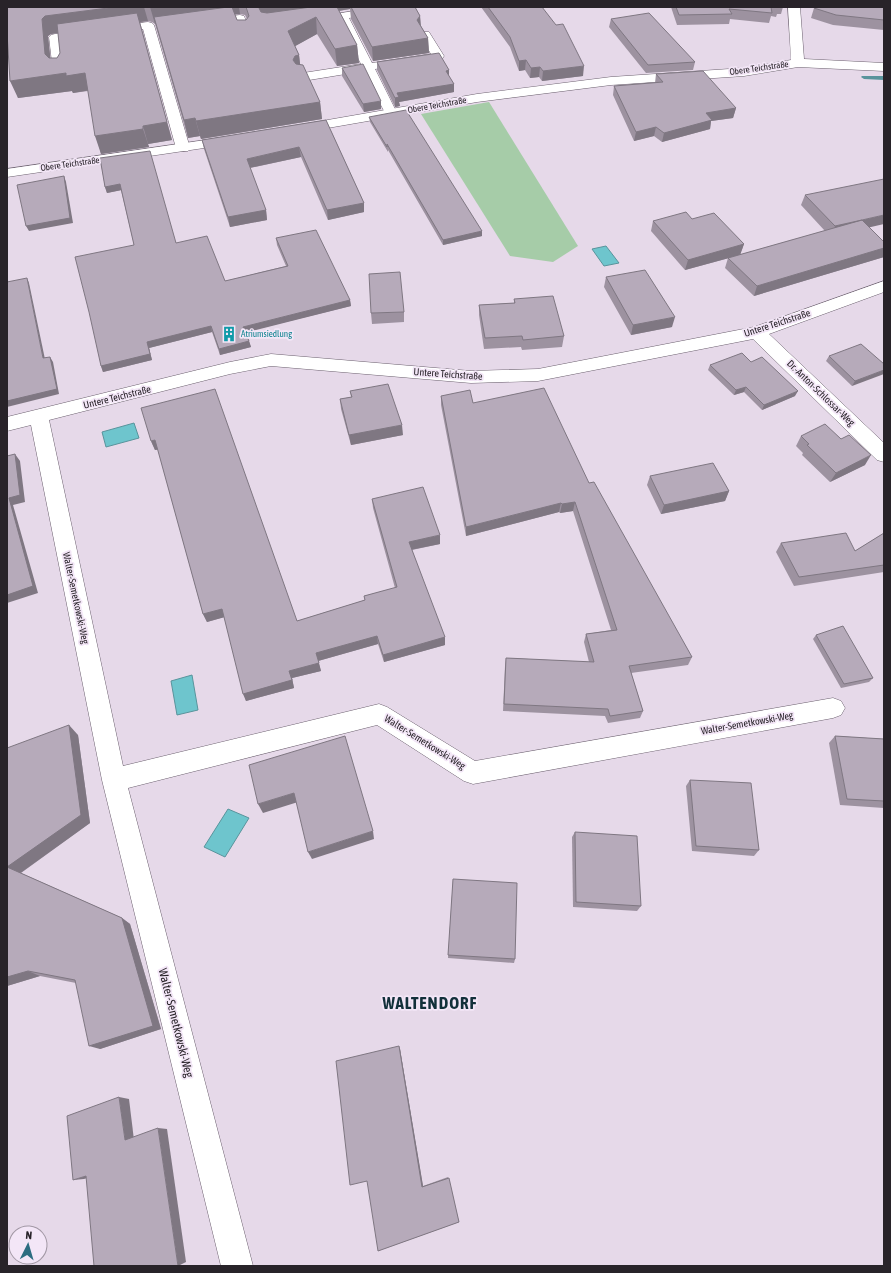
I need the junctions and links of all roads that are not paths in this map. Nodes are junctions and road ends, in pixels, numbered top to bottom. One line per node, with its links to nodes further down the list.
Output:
1 (400, 7): 3 (lane)
2 (794, 7): 8 (street, Obere Teichstraße)
3 (342, 16): 4 (lane); 9 (lane)
4 (305, 21)
5 (199, 23): 6 (lane)
6 (245, 34)
7 (425, 34): 9 (lane)
8 (798, 63): 10 (street, Obere Teichstraße); 13 (street, Obere Teichstraße)
9 (368, 67): 12 (lane); 13 (lane)
10 (884, 67)
11 (59, 71): 16 (lane)
12 (303, 77)
13 (391, 113): 14 (street, Obere Teichstraße)
14 (288, 131)
15 (244, 139): 16 (street, Obere Teichstraße)
16 (183, 148): 17 (street, Obere Teichstraße)
17 (7, 173)
18 (884, 286): 19 (street, Untere Teichstraße)
19 (758, 332): 20 (street, Untere Teichstraße); 22 (street, Dr.-Anton-Schlossar-Weg)
20 (39, 416): 21 (street, Untere Teichstraße); 24 (street, Walter-Semetkowski-Weg)
21 (7, 424)
22 (884, 455)
23 (833, 708): 24 (street, Walter-Semetkowski-Weg)
24 (114, 780): 25 (street, Walter-Semetkowski-Weg)
25 (237, 1266)

